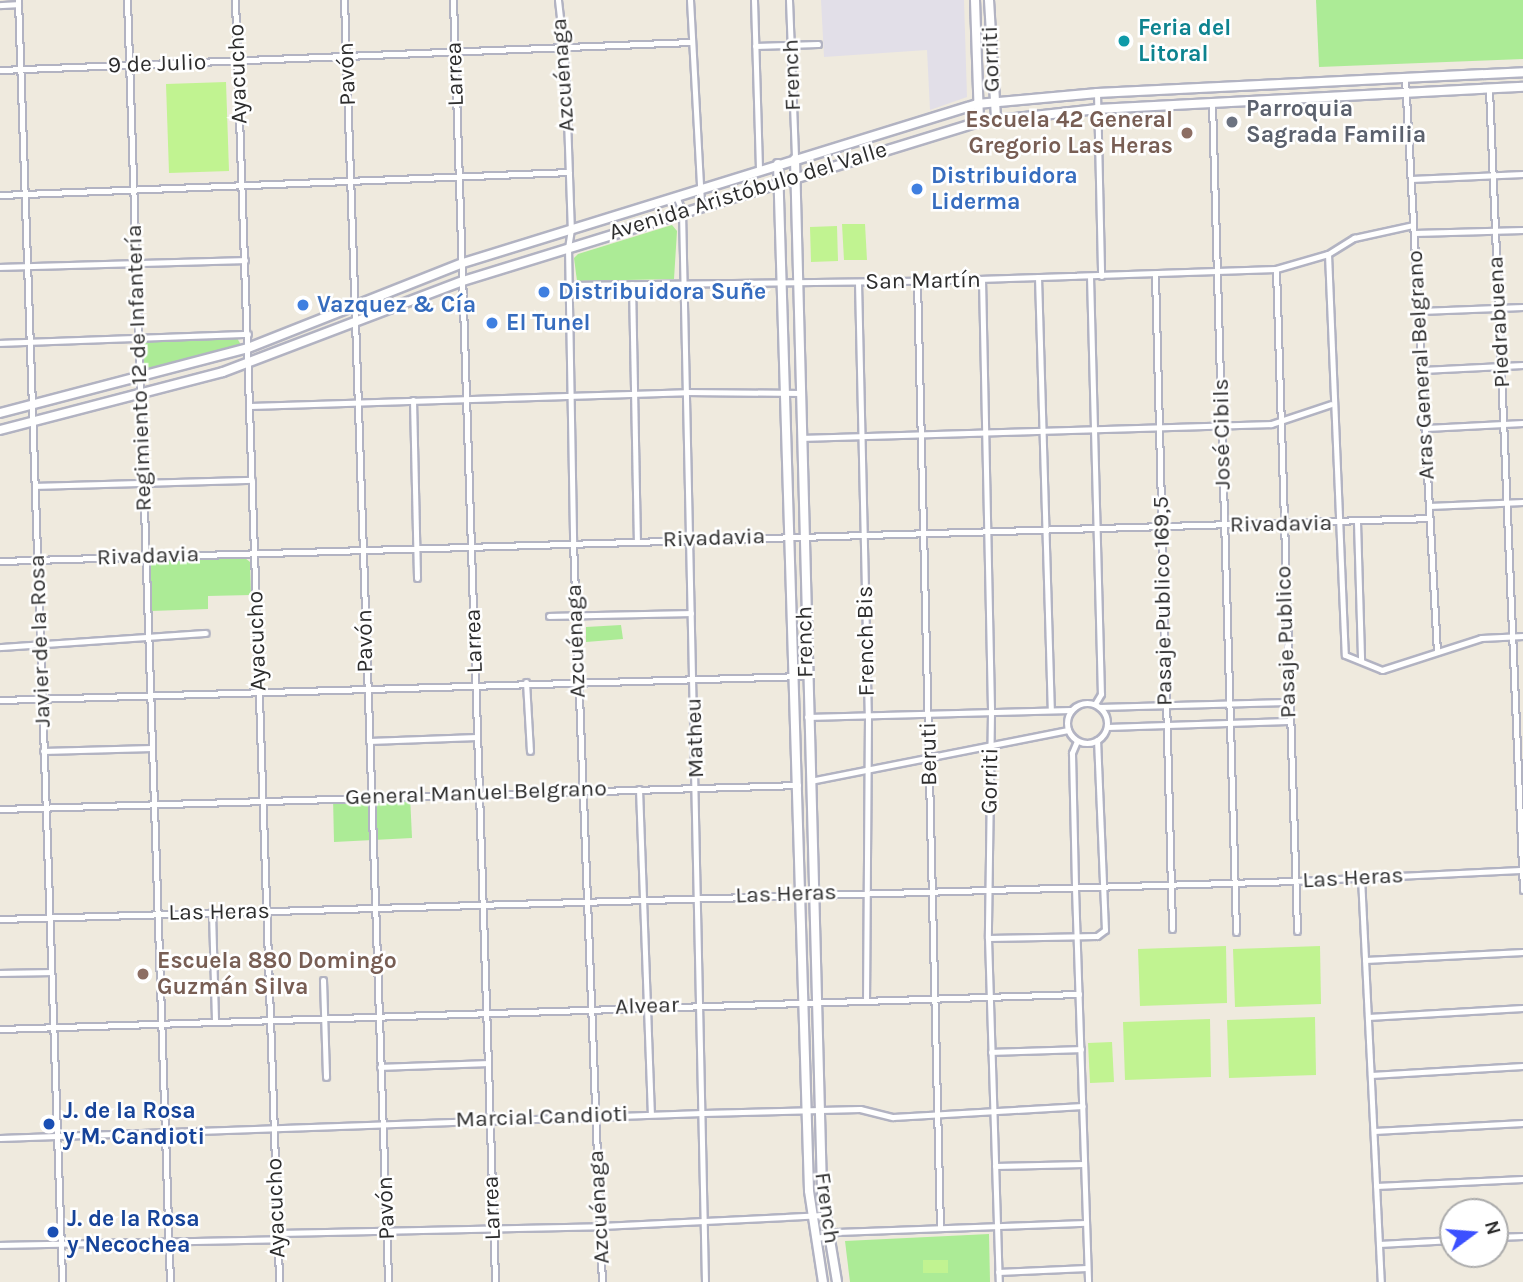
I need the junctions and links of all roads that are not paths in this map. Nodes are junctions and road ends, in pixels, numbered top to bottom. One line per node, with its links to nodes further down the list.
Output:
1 (127, 0): 21 (street, Regimiento 12 de Infantería)
2 (235, 0): 20 (street, Ayacucho)
3 (344, 0): 19 (street, Pavón)
4 (453, 0): 18 (street, Larrea)
5 (558, 0): 16 (street, Azcuénaga)
6 (690, 0): 13 (street)
7 (754, 0): 17 (street)
8 (789, 0): 15 (street, French)
9 (975, 0): 32 (main road, Gorriti)
10 (989, 0): 30 (main road, Gorriti)
11 (18, 2): 12 (street); 22 (street, Javier de la Rosa)
12 (0, 5)
13 (691, 42): 16 (street, 9 de Julio); 49 (street)
14 (818, 44): 15 (street)
15 (791, 45): 17 (street); 36 (street, French)
16 (562, 46): 18 (street, 9 de Julio); 39 (street, Azcuénaga)
17 (755, 46): 38 (street)
18 (454, 53): 19 (street, 9 de Julio); 41 (street, Larrea)
19 (346, 59): 20 (street, 9 de Julio); 45 (street, Pavón)
20 (237, 61): 21 (street, 9 de Julio); 47 (street, Ayacucho)
21 (129, 66): 22 (street, 9 de Julio); 48 (street, Regimiento 12 de Infantería)
22 (19, 69): 23 (street, 9 de Julio); 50 (street, Javier de la Rosa)
23 (0, 70)
24 (1523, 72): 25 (main road, Avenida Aristóbulo del Valle)
25 (1405, 78): 28 (main road, Avenida Aristóbulo del Valle); 29 (street, Aras General Belgrano)
26 (1523, 87): 27 (main road, Avenida Aristóbulo del Valle)
27 (1489, 89): 29 (main road, Avenida Aristóbulo del Valle); 42 (street, Piedrabuena)
28 (1097, 93): 30 (main road, Avenida Aristóbulo del Valle); 33 (street)
29 (1406, 93): 31 (main road, Avenida Aristóbulo del Valle); 44 (street, Aras General Belgrano)
30 (992, 101): 32 (main road, Avenida Aristóbulo del Valle); 34 (main road, Gorriti)
31 (1212, 103): 33 (main road, Avenida Aristóbulo del Valle); 68 (street, José Cibils)
32 (977, 104): 35 (main road, Gorriti); 36 (main road, Avenida Aristóbulo del Valle)
33 (1097, 108): 34 (main road, Avenida Aristóbulo del Valle); 71 (street)
34 (996, 118): 35 (main road, Avenida Aristóbulo del Valle)
35 (979, 122): 43 (main road, Avenida Aristóbulo del Valle)
36 (795, 159): 37 (main road, Avenida Aristóbulo del Valle); 43 (main road, French)
37 (778, 164): 38 (main road, Avenida Aristóbulo del Valle); 46 (main road, French)
38 (759, 170): 49 (main road, Avenida Aristóbulo del Valle)
39 (569, 172): 41 (street); 56 (street, Azcuénaga)
40 (1523, 174): 42 (street)
41 (459, 175): 45 (street); 64 (street, Larrea)
42 (1494, 175): 44 (street); 58 (street, Piedrabuena)
43 (796, 176): 46 (main road, Avenida Aristóbulo del Valle); 77 (main road, French)
44 (1411, 179): 55 (street, Aras General Belgrano)
45 (351, 180): 47 (street); 82 (street, Pavón)
46 (782, 180): 53 (main road, Avenida Aristóbulo del Valle); 76 (main road, French)
47 (243, 184): 48 (street); 62 (street, Ayacucho)
48 (134, 190): 50 (street); 63 (street, Regimiento 12 de Infantería)
49 (697, 190): 52 (main road, Avenida Aristóbulo del Valle); 53 (street)
50 (24, 194): 51 (street); 65 (street, Javier de la Rosa)
51 (0, 195)
52 (676, 196): 54 (street, Matheu); 56 (main road, Avenida Aristóbulo del Valle)
53 (701, 205): 54 (main road, Avenida Aristóbulo del Valle)
54 (682, 211): 60 (main road, Avenida Aristóbulo del Valle); 80 (street, Matheu)
55 (1413, 225): 59 (street, Aras General Belgrano); 61 (street, San Martín)
56 (571, 229): 60 (street, Azcuénaga); 64 (main road, Avenida Aristóbulo del Valle)
57 (1523, 230): 58 (street)
58 (1495, 231): 59 (street); 84 (street, Piedrabuena)
59 (1414, 233): 85 (street, Aras General Belgrano)
60 (568, 247): 74 (main road, Avenida Aristóbulo del Valle); 81 (street, Azcuénaga)
61 (1328, 254): 67 (street, San Martín); 107 (street)
62 (245, 260): 63 (street); 87 (street, Ayacucho)
63 (136, 263): 65 (street); 88 (street, Regimiento 12 de Infantería)
64 (463, 263): 74 (street, Larrea); 82 (main road, Avenida Aristóbulo del Valle)
65 (27, 266): 66 (street); 89 (street, Javier de la Rosa)
66 (0, 267)
67 (1276, 268): 68 (street, San Martín); 110 (street, Pasaje Publico)
68 (1218, 272): 69 (street, San Martín); 114 (street, José Cibils)
69 (1155, 274): 71 (street, San Martín); 115 (street, Pasaje Publico 169,5)
70 (1090, 276): 71 (street, San Martín); 72 (street, San Martín); 117 (street)
71 (1101, 276)
72 (1038, 277): 73 (street, San Martín); 119 (street)
73 (982, 279): 75 (street, San Martín); 120 (street, Gorriti)
74 (463, 281): 86 (main road, Avenida Aristóbulo del Valle); 103 (street, Larrea)
75 (917, 281): 78 (street, San Martín); 121 (street, Beruti)
76 (785, 282): 77 (street, San Martín); 80 (street, San Martín); 99 (main road, French)
77 (797, 282): 78 (street, San Martín); 100 (main road, French)
78 (858, 282): 122 (street, French Bis)
79 (632, 284): 80 (street, San Martín); 81 (street, San Martín); 98 (street)
80 (683, 284): 97 (street, Matheu)
81 (569, 285): 102 (street, Azcuénaga)
82 (355, 305): 86 (street, Pavón); 91 (main road, Avenida Aristóbulo del Valle)
83 (1523, 307): 84 (street)
84 (1498, 308): 85 (street); 94 (street, Piedrabuena)
85 (1420, 311): 95 (street, Aras General Belgrano)
86 (356, 323): 92 (main road, Avenida Aristóbulo del Valle); 105 (street, Pavón)
87 (248, 334): 88 (street); 91 (street, Ayacucho)
88 (139, 337): 89 (street); 96 (street, Regimiento 12 de Infantería)
89 (30, 342): 90 (street); 106 (street, Javier de la Rosa)
90 (0, 343)
91 (248, 348): 92 (street, Ayacucho); 96 (main road, Avenida Aristóbulo del Valle)
92 (249, 364): 101 (main road, Avenida Aristóbulo del Valle); 108 (street, Ayacucho)
93 (1523, 365): 94 (street)
94 (1501, 366): 95 (street); 113 (street, Piedrabuena)
95 (1422, 370): 116 (street, Aras General Belgrano)
96 (139, 377): 101 (street, Regimiento 12 de Infantería); 106 (main road, Avenida Aristóbulo del Valle)
97 (686, 392): 98 (street); 99 (street); 143 (street, Matheu)
98 (634, 393): 102 (street); 144 (street)
99 (788, 393): 100 (street); 141 (main road, French)
100 (801, 393): 123 (main road, French)
101 (140, 394): 111 (main road, Avenida Aristóbulo del Valle); 125 (street, Regimiento 12 de Infantería)
102 (570, 395): 103 (street); 145 (street, Azcuénaga)
103 (467, 399): 104 (street); 146 (street, Larrea)
104 (413, 400): 105 (street); 147 (street)
105 (359, 401): 108 (street); 148 (street, Pavón)
106 (32, 404): 109 (main road, Avenida Aristóbulo del Valle); 111 (street, Javier de la Rosa)
107 (1331, 404): 110 (street); 132 (street)
108 (250, 406): 124 (street, Ayacucho)
109 (0, 413)
110 (1279, 420): 114 (street); 133 (street, Pasaje Publico)
111 (33, 422): 118 (main road, Avenida Aristóbulo del Valle); 126 (street, Javier de la Rosa)
112 (1523, 423): 113 (street)
113 (1504, 424): 116 (street); 128 (street, Piedrabuena)
114 (1222, 426): 115 (street); 134 (street, José Cibils)
115 (1159, 428): 117 (street); 135 (street, Pasaje Publico 169,5)
116 (1426, 428): 129 (street, Aras General Belgrano)
117 (1095, 429): 119 (street); 136 (street)
118 (0, 430)
119 (1043, 432): 120 (street); 137 (street)
120 (985, 433): 121 (street); 138 (street, Gorriti)
121 (922, 435): 122 (street); 139 (street, Beruti)
122 (862, 437): 123 (street); 140 (street, French Bis)
123 (802, 438): 142 (main road, French)
124 (252, 480): 125 (street); 149 (street, Ayacucho)
125 (142, 484): 126 (street); 150 (street, Regimiento 12 de Infantería)
126 (35, 486): 151 (street, Javier de la Rosa)
127 (1523, 502): 128 (street)
128 (1508, 503): 129 (street); 158 (street, Piedrabuena)
129 (1429, 506): 130 (street, Aras General Belgrano)
130 (1429, 518): 131 (street, Rivadavia); 163 (street, Aras General Belgrano)
131 (1357, 522): 132 (street, Rivadavia); 164 (street)
132 (1337, 523): 133 (street, Rivadavia); 164 (street)
133 (1282, 524): 134 (street, Rivadavia); 176 (street, Pasaje Publico)
134 (1225, 525): 135 (street, Rivadavia); 177 (street, José Cibils)
135 (1161, 527): 136 (street, Rivadavia); 178 (street, Pasaje Publico 169,5)
136 (1096, 529): 137 (street, Rivadavia); 179 (street)
137 (1045, 531): 138 (street, Rivadavia); 180 (street)
138 (988, 532): 139 (street, Rivadavia); 182 (street, Gorriti)
139 (925, 533): 140 (street, Rivadavia); 183 (street, Beruti)
140 (864, 534): 142 (street, Rivadavia); 184 (street, French Bis)
141 (792, 535): 142 (street, Rivadavia); 143 (street, Rivadavia); 165 (main road, French)
142 (803, 535): 166 (main road, French)
143 (690, 539): 144 (street, Rivadavia); 154 (street, Matheu)
144 (637, 540): 145 (street, Rivadavia)
145 (573, 541): 146 (street, Rivadavia); 155 (street, Azcuénaga)
146 (471, 545): 147 (street, Rivadavia); 170 (street, Larrea)
147 (417, 548): 148 (street, Rivadavia); 153 (street)
148 (364, 550): 149 (street, Rivadavia); 171 (street, Pavón)
149 (254, 553): 150 (street, Rivadavia); 172 (street, Ayacucho)
150 (145, 556): 151 (street, Rivadavia); 160 (street, Regimiento 12 de Infantería)
151 (37, 560): 152 (street, Rivadavia); 161 (street, Javier de la Rosa)
152 (0, 561)
153 (417, 578)
154 (691, 613): 155 (street); 167 (street, Matheu)
155 (576, 615): 156 (street); 168 (street, Azcuénaga)
156 (549, 616)
157 (206, 634): 160 (street)
158 (1514, 636): 159 (street); 163 (street); 212 (street, Piedrabuena)
159 (1523, 636)
160 (148, 639): 161 (street); 173 (street, Regimiento 12 de Infantería)
161 (40, 645): 162 (street); 174 (street, Javier de la Rosa)
162 (0, 647)
163 (1437, 652): 164 (street)
164 (1361, 660)
165 (795, 676): 166 (street); 167 (street); 202 (main road, French)
166 (806, 676): 185 (main road, French)
167 (693, 678): 168 (street); 203 (street, Matheu)
168 (578, 680): 169 (street); 205 (street, Azcuénaga)
169 (526, 682): 170 (street); 198 (street)
170 (475, 684): 171 (street); 191 (street, Larrea)
171 (366, 688): 172 (street); 193 (street, Pavón)
172 (259, 691): 173 (street); 208 (street, Ayacucho)
173 (149, 694): 174 (street); 196 (street, Regimiento 12 de Infantería)
174 (42, 698): 175 (street); 197 (street, Javier de la Rosa)
175 (0, 701)
176 (1287, 702): 177 (street); 186 (street, Pasaje Publico)
177 (1230, 703): 178 (street); 187 (street, José Cibils)
178 (1166, 704): 179 (street); 188 (street, Pasaje Publico 169,5)
179 (1097, 706): 181 (street); 189 (street)
180 (1051, 710): 181 (street); 182 (street)
181 (1071, 710): 190 (street)
182 (991, 712): 183 (street); 195 (street, Gorriti)
183 (929, 714): 184 (street); 199 (street, Beruti)
184 (868, 716): 185 (street); 200 (street, French Bis)
185 (807, 717): 201 (main road, French)
186 (1288, 721): 187 (street); 214 (street, Pasaje Publico)
187 (1231, 722): 188 (street); 215 (street, José Cibils)
188 (1166, 724): 189 (street); 216 (street, Pasaje Publico 169,5)
189 (1107, 727): 192 (street)
190 (1068, 730): 194 (street); 195 (street)
191 (477, 737): 193 (street); 206 (street, Larrea)
192 (1097, 740): 194 (street); 217 (street)
193 (369, 741): 207 (street, Pavón)
194 (1077, 741): 218 (street)
195 (991, 745): 199 (street); 219 (street, Gorriti)
196 (152, 748): 197 (street); 209 (street, Regimiento 12 de Infantería)
197 (43, 751): 210 (street, Javier de la Rosa)
198 (530, 751)
199 (930, 757): 200 (street); 221 (street, Beruti)
200 (866, 770): 201 (street); 222 (street, French Bis)
201 (809, 781): 224 (main road, French)
202 (798, 785): 203 (street, General Manuel Belgrano); 223 (main road, French)
203 (697, 788): 204 (street, General Manuel Belgrano); 225 (street, Matheu)
204 (639, 789): 205 (street, General Manuel Belgrano); 226 (street)
205 (581, 790): 206 (street, General Manuel Belgrano); 227 (street, Azcuénaga)
206 (479, 792): 207 (street, General Manuel Belgrano); 228 (street, Larrea)
207 (371, 796): 208 (street, General Manuel Belgrano); 229 (street, Pavón)
208 (262, 799): 209 (street, General Manuel Belgrano); 230 (street, Ayacucho)
209 (154, 805): 210 (street, General Manuel Belgrano); 232 (street, Regimiento 12 de Infantería)
210 (46, 808): 211 (street, General Manuel Belgrano); 233 (street, Javier de la Rosa)
211 (0, 809)
212 (1522, 870): 213 (street, Las Heras); 220 (street, Piedrabuena)
213 (1361, 877): 214 (street, Las Heras); 241 (street)
214 (1295, 881): 215 (street, Las Heras); 236 (street, Pasaje Publico)
215 (1235, 883): 216 (street, Las Heras); 237 (street, José Cibils)
216 (1171, 885): 217 (street, Las Heras); 235 (street, Pasaje Publico 169,5)
217 (1104, 887): 218 (street, Las Heras); 238 (street)
218 (1075, 888): 219 (street, Las Heras); 238 (street)
219 (988, 889): 221 (street, Las Heras); 239 (street, Gorriti)
220 (1523, 890)
221 (930, 891): 222 (street, Las Heras); 247 (street, Beruti)
222 (865, 892): 224 (street, Las Heras); 248 (street, French Bis)
223 (801, 893): 224 (street, Las Heras); 225 (street, Las Heras); 250 (main road, French)
224 (813, 893): 249 (main road, French)
225 (699, 897): 226 (street, Las Heras); 251 (street, Matheu)
226 (642, 898): 227 (street, Las Heras); 252 (street)
227 (585, 900): 228 (street, Las Heras); 253 (street, Azcuénaga)
228 (482, 903): 229 (street, Las Heras); 255 (street, Larrea)
229 (375, 907): 230 (street, Las Heras); 256 (street, Pavón)
230 (266, 911): 231 (street, Las Heras); 259 (street, Ayacucho)
231 (212, 912): 232 (street, Las Heras); 260 (street)
232 (158, 913): 233 (street, Las Heras); 261 (street, Regimiento 12 de Infantería)
233 (49, 918): 234 (street, Las Heras); 242 (street, Javier de la Rosa)
234 (0, 919)
235 (1172, 929)
236 (1297, 931)
237 (1236, 932)
238 (1077, 936): 239 (street); 245 (street)
239 (989, 938): 246 (street, Gorriti)
240 (1523, 951): 241 (street)
241 (1366, 960): 258 (street)
242 (51, 972): 243 (street); 262 (street, Javier de la Rosa)
243 (0, 973)
244 (323, 980): 257 (street)
245 (1079, 994): 246 (street, Alvear); 264 (street)
246 (990, 996): 247 (street, Alvear); 265 (street, Gorriti)
247 (932, 997): 248 (street, Alvear); 275 (street, Beruti)
248 (866, 999): 249 (street, Alvear)
249 (816, 1001): 250 (street, Alvear); 273 (main road, French)
250 (804, 1002): 251 (street, Alvear); 274 (main road, French)
251 (701, 1004): 252 (street, Alvear); 276 (street, Matheu)
252 (647, 1006): 253 (street, Alvear); 277 (street)
253 (589, 1008): 255 (street, Alvear); 278 (street, Azcuénaga)
254 (1523, 1008): 258 (street)
255 (485, 1010): 256 (street, Alvear); 266 (street, Larrea)
256 (378, 1015): 257 (street, Alvear); 268 (street, Pavón)
257 (324, 1017): 259 (street, Alvear); 270 (street)
258 (1368, 1017): 269 (street)
259 (271, 1019): 260 (street, Alvear); 282 (street, Ayacucho)
260 (215, 1021): 261 (street, Alvear)
261 (162, 1023): 262 (street, Alvear); 283 (street, Regimiento 12 de Infantería)
262 (52, 1027): 263 (street, Alvear); 285 (street, Javier de la Rosa)
263 (0, 1029)
264 (1081, 1049): 265 (street); 271 (street)
265 (991, 1052): 272 (street, Gorriti)
266 (487, 1063): 268 (street); 279 (street, Larrea)
267 (1523, 1066): 269 (street)
268 (380, 1067): 280 (street, Pavón)
269 (1371, 1075): 284 (street)
270 (326, 1077)
271 (1083, 1106): 272 (street, Marcial Candioti); 287 (street)
272 (993, 1109): 275 (street, Marcial Candioti); 288 (street, Gorriti)
273 (819, 1111): 274 (street, Marcial Candioti); 275 (street, Marcial Candioti); 291 (main road, French)
274 (807, 1112): 276 (street, Marcial Candioti); 292 (main road, French)
275 (936, 1112): 298 (street, Beruti)
276 (703, 1113): 277 (street, Marcial Candioti); 293 (street, Matheu)
277 (651, 1114): 278 (street, Marcial Candioti)
278 (594, 1116): 279 (street, Marcial Candioti); 295 (street, Azcuénaga)
279 (489, 1119): 280 (street, Marcial Candioti); 297 (street, Larrea)
280 (383, 1123): 282 (street, Marcial Candioti); 299 (street, Pavón)
281 (1523, 1123): 284 (street)
282 (274, 1127): 283 (street, Marcial Candioti); 301 (street, Ayacucho)
283 (165, 1130): 285 (street, Marcial Candioti); 303 (street, Regimiento 12 de Infantería)
284 (1374, 1131): 290 (street)
285 (56, 1135): 286 (street, Marcial Candioti); 305 (street, Javier de la Rosa)
286 (0, 1138)
287 (1084, 1164): 288 (street); 294 (street)
288 (995, 1166): 296 (street, Gorriti)
289 (1523, 1179): 290 (street)
290 (1377, 1186): 306 (street)
291 (824, 1215): 292 (street); 300 (main road, French)
292 (812, 1217): 293 (street); 302 (main road, French)
293 (704, 1222): 295 (street); 316 (street, Matheu)
294 (1086, 1223): 296 (street); 308 (street)
295 (601, 1226): 297 (street); 315 (street, Azcuénaga)
296 (997, 1226): 298 (street); 309 (street, Gorriti)
297 (493, 1228): 299 (street); 314 (street, Larrea)
298 (940, 1228): 300 (street)
299 (387, 1230): 301 (street); 313 (street, Pavón)
300 (828, 1234): 302 (street); 318 (main road, French)
301 (278, 1236): 303 (street); 312 (street, Ayacucho)
302 (818, 1238): 317 (main road, French)
303 (168, 1239): 305 (street); 311 (street, Regimiento 12 de Infantería)
304 (1439, 1241): 306 (street)
305 (60, 1243): 307 (street); 310 (street, Javier de la Rosa)
306 (1379, 1244): 321 (street)
307 (0, 1245)
308 (1087, 1268): 309 (street); 320 (street)
309 (998, 1272): 319 (street, Gorriti)
310 (62, 1282)
311 (170, 1282)
312 (279, 1282)
313 (388, 1282)
314 (495, 1282)
315 (602, 1282)
316 (705, 1282)
317 (823, 1282)
318 (837, 1282)
319 (999, 1282)
320 (1088, 1282)
321 (1381, 1282)

